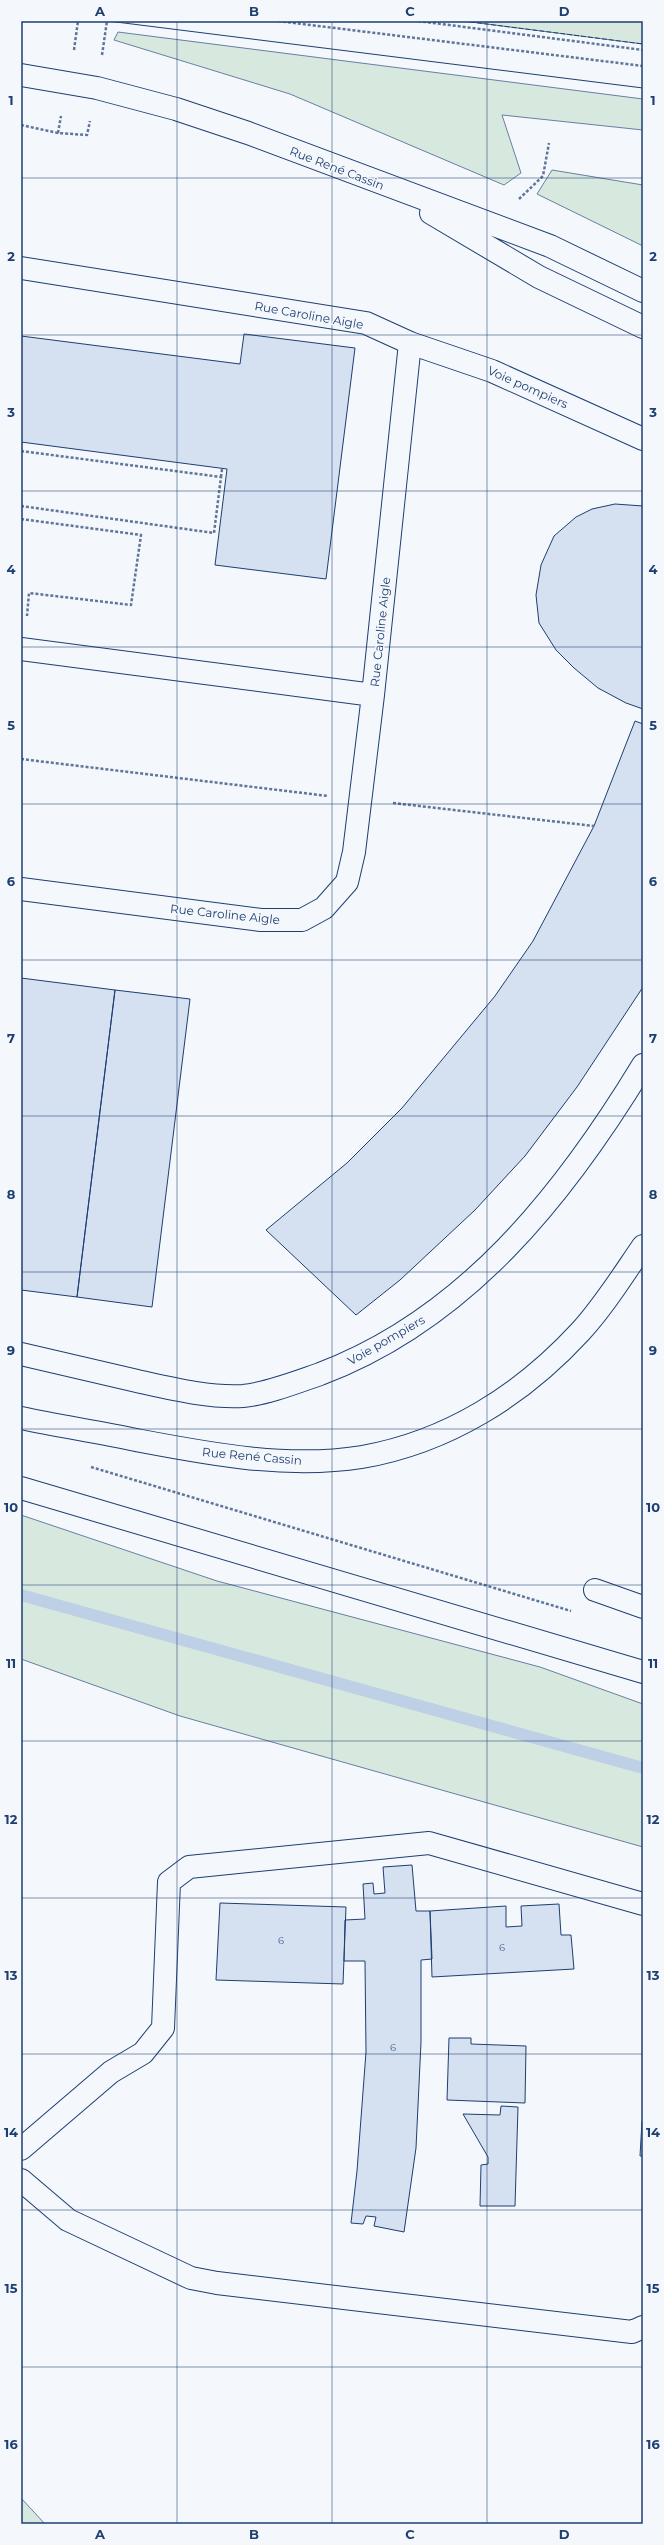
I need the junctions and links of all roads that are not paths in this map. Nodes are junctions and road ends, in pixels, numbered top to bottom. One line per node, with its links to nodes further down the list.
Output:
1 (21, 75): 2 (street, Rue René Cassin)
2 (384, 186): 4 (street, Rue René Cassin); 5 (street)
3 (21, 268): 6 (street, Rue Caroline Aigle)
4 (643, 291)
5 (643, 326)
6 (410, 343): 7 (street, Voie pompiers); 9 (street, Rue Caroline Aigle)
7 (643, 439)
8 (22, 649): 9 (street, Rue Caroline Aigle)
9 (373, 695): 10 (street, Rue Caroline Aigle)
10 (21, 889)
11 (643, 1065): 13 (street, Voie pompiers)
12 (643, 1246): 14 (street, Rue René Cassin)
13 (21, 1354)
14 (21, 1418)
15 (21, 1488): 18 (street)
16 (595, 1590): 17 (street)
17 (643, 1607)
18 (643, 1672)
19 (643, 1904): 20 (street)
20 (21, 2149)
21 (21, 2180): 22 (street)
22 (643, 2327)

